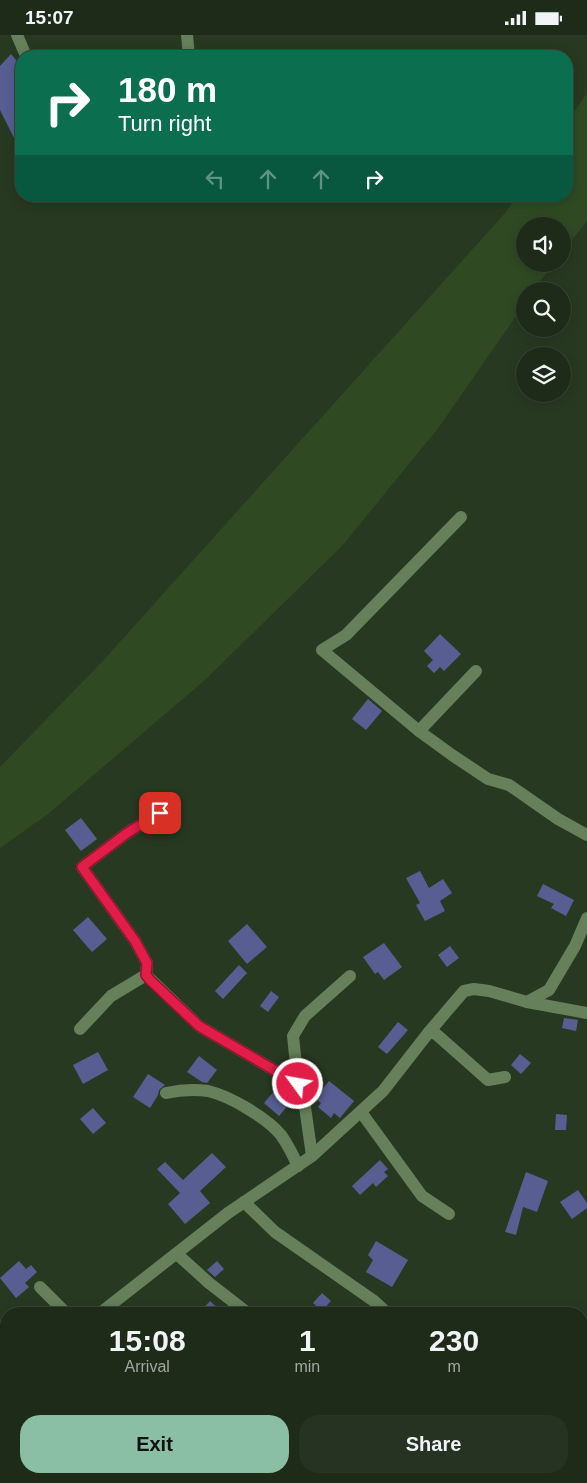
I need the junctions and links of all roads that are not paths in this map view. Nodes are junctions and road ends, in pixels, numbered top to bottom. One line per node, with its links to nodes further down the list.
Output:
1 (16, 35): 3 (street)
2 (187, 35): 4 (street)
3 (23, 50)
4 (188, 50)
5 (461, 517): 7 (street)
6 (476, 671): 7 (street)
7 (419, 731): 9 (street)
8 (160, 813): 11 (street)
9 (587, 835)
10 (587, 918): 13 (street)
11 (146, 975): 17 (street); 20 (street)
12 (350, 976): 20 (street)
13 (549, 990): 14 (street); 15 (street)
14 (528, 1002): 15 (street); 18 (street)
15 (554, 1007): 16 (street)
16 (587, 1013)
17 (80, 1029)
18 (429, 1032): 19 (street); 22 (street)
19 (505, 1077)
20 (298, 1084): 23 (street)
21 (166, 1093): 24 (street)
22 (361, 1112): 23 (street); 26 (street)
23 (312, 1156): 24 (street)
24 (298, 1166): 25 (street)
25 (244, 1203): 27 (street); 32 (street)
26 (449, 1214)
27 (177, 1254): 30 (street); 31 (street)
28 (40, 1287): 29 (street)
29 (60, 1307)
30 (108, 1307)
31 (240, 1307)
32 (380, 1307)

